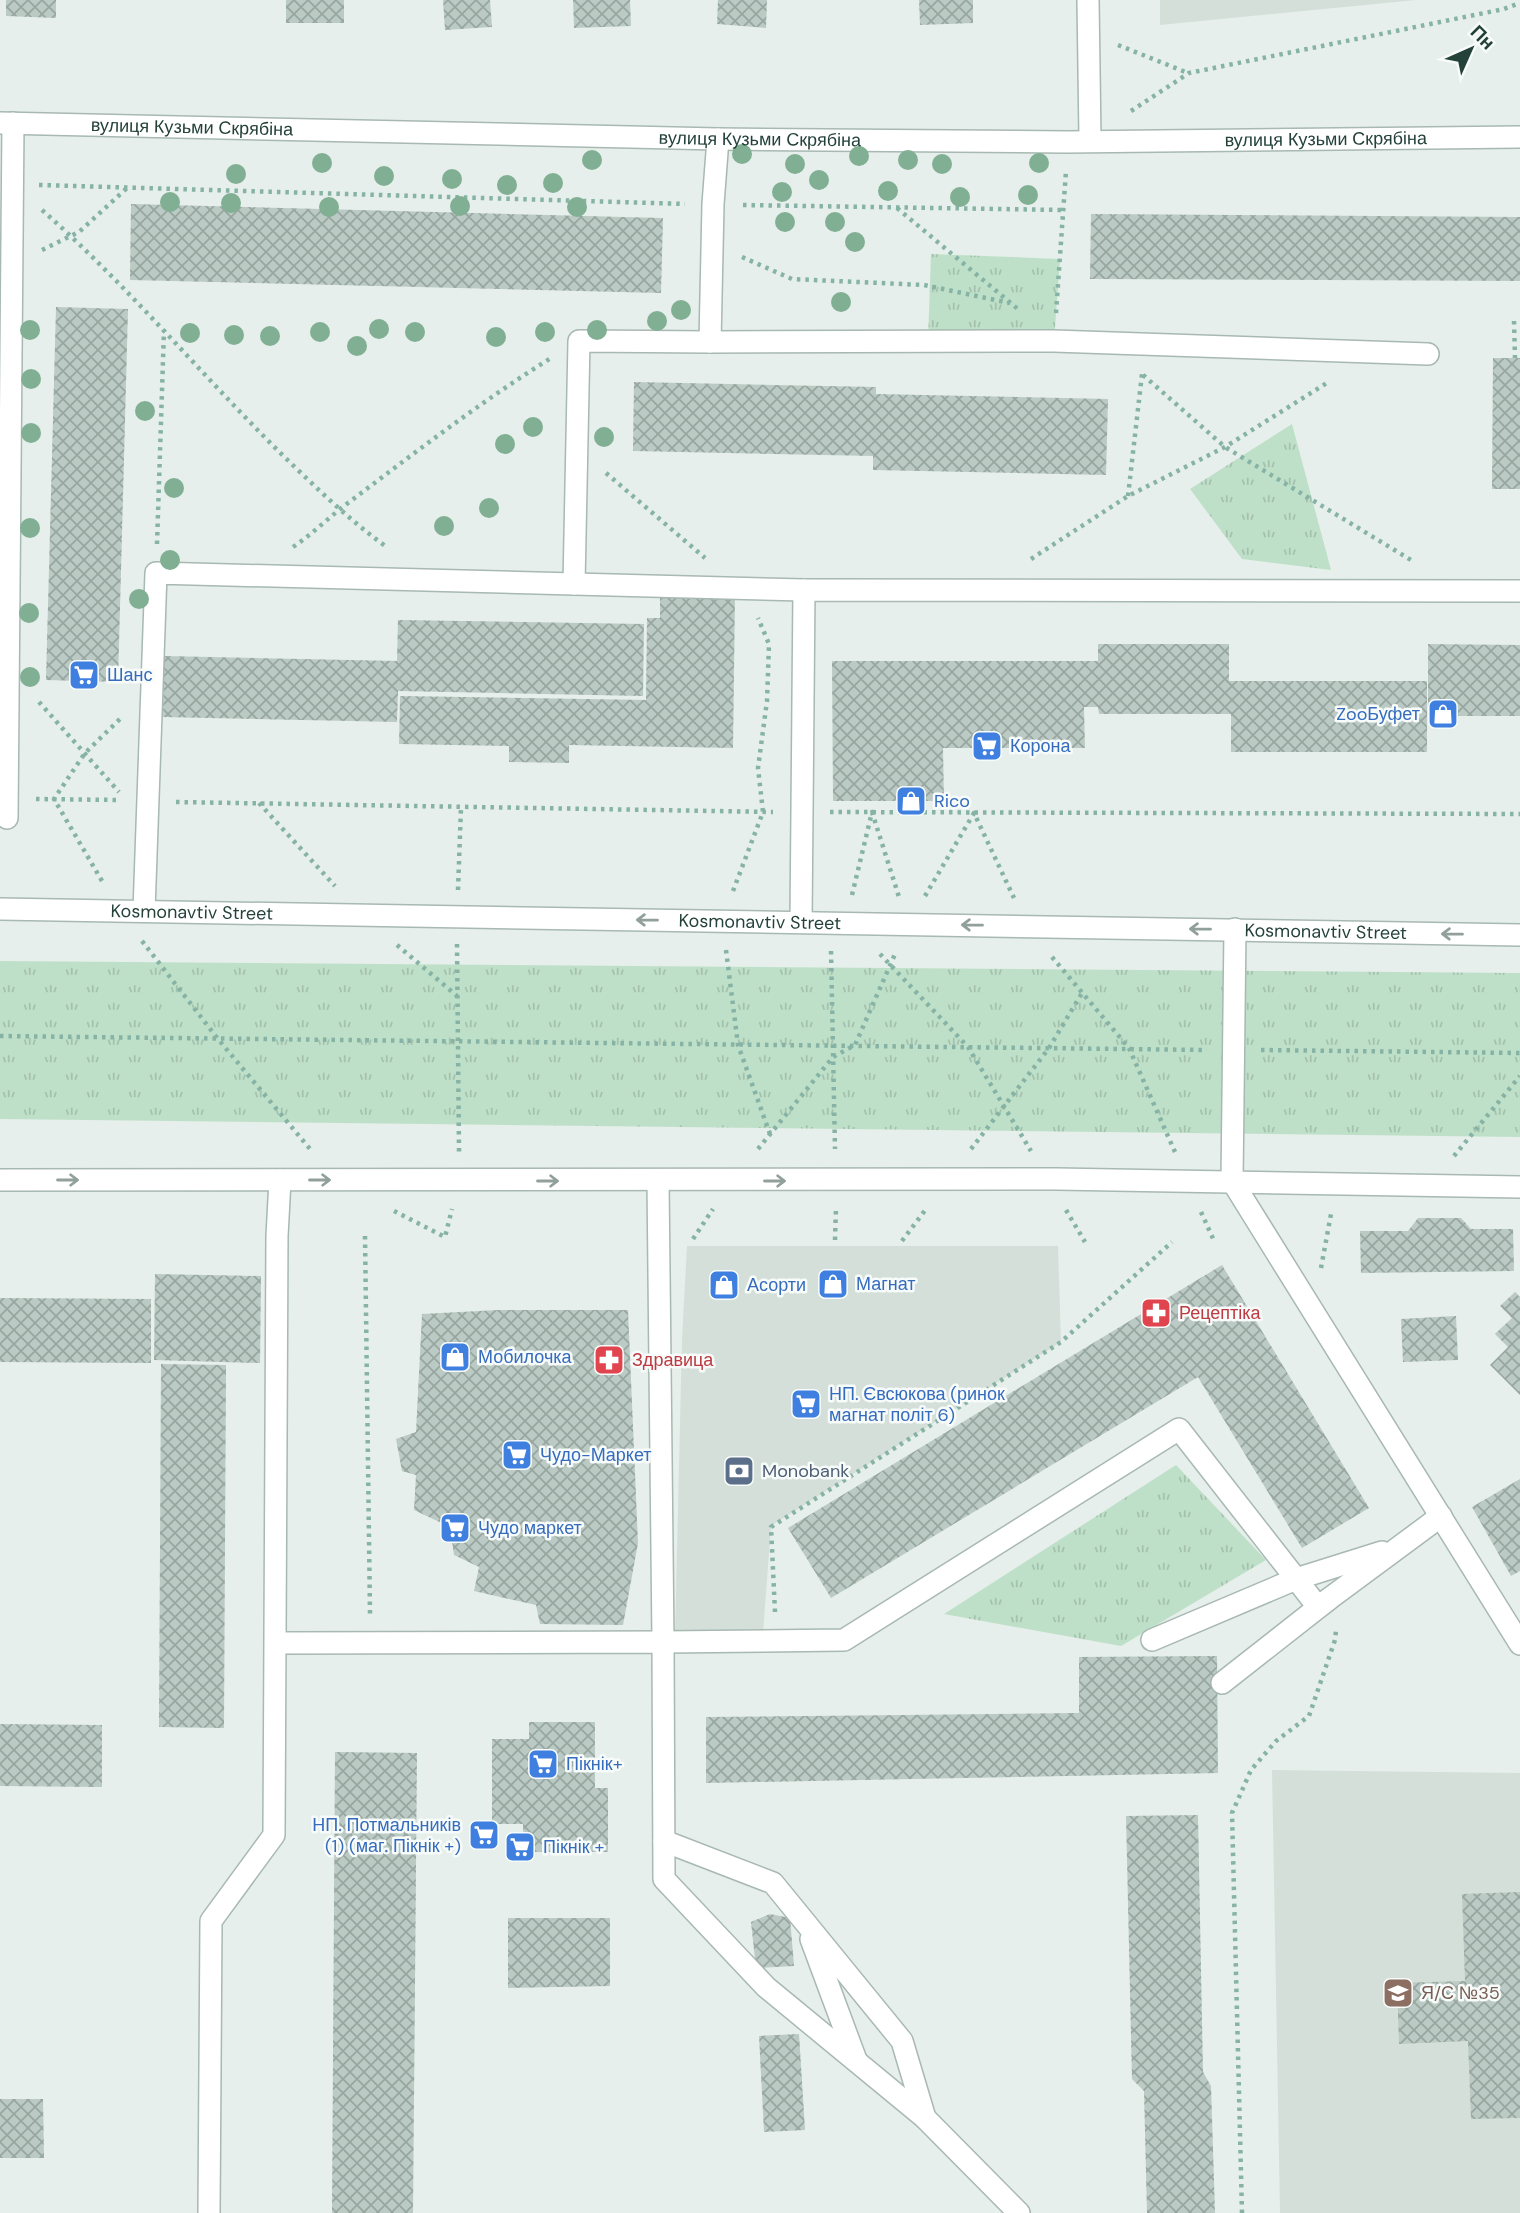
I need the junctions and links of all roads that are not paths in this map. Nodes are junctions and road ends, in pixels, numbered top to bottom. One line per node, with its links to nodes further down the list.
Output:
1 (1088, 0): 5 (street)
2 (6, 123): 4 (street, вулиця Кузьми Скрябіна); 11 (street)
3 (1520, 137): 4 (street, вулиця Кузьми Скрябіна)
4 (718, 139): 6 (street)
5 (1090, 139)
6 (710, 342): 7 (street); 8 (street)
7 (1428, 354)
8 (574, 584): 9 (street); 14 (street)
9 (804, 590): 10 (street); 15 (street)
10 (1520, 591)
11 (4, 614): 12 (street)
12 (7, 808)
13 (0, 909): 14 (street, Kosmonavtiv Street)
14 (144, 911): 15 (street, Kosmonavtiv Street, one-way to 14)
15 (801, 922): 16 (street, Kosmonavtiv Street, one-way to 15)
16 (1235, 929): 17 (street, Kosmonavtiv Street, one-way to 16); 21 (street)
17 (1520, 935)
18 (0, 1180): 19 (street, one-way to 19)
19 (280, 1180): 20 (street, one-way to 20); 29 (street)
20 (658, 1181): 21 (street, one-way to 21); 28 (street)
21 (1232, 1181): 22 (street); 23 (street)
22 (1520, 1187)
23 (1441, 1517): 24 (street); 30 (street)
24 (1399, 1547): 25 (street); 26 (street); 26 (street)
25 (1296, 1579): 26 (street); 27 (street); 28 (street)
26 (1318, 1607): 31 (street)
27 (1152, 1640)
28 (663, 1642): 29 (street); 32 (street)
29 (276, 1643): 36 (street)
30 (1520, 1644)
31 (1223, 1683)
32 (664, 1841): 33 (street); 34 (street)
33 (804, 1921): 34 (street); 35 (street)
34 (856, 2062): 35 (street)
35 (925, 2118): 37 (street)
36 (209, 2213)
37 (1019, 2213)

